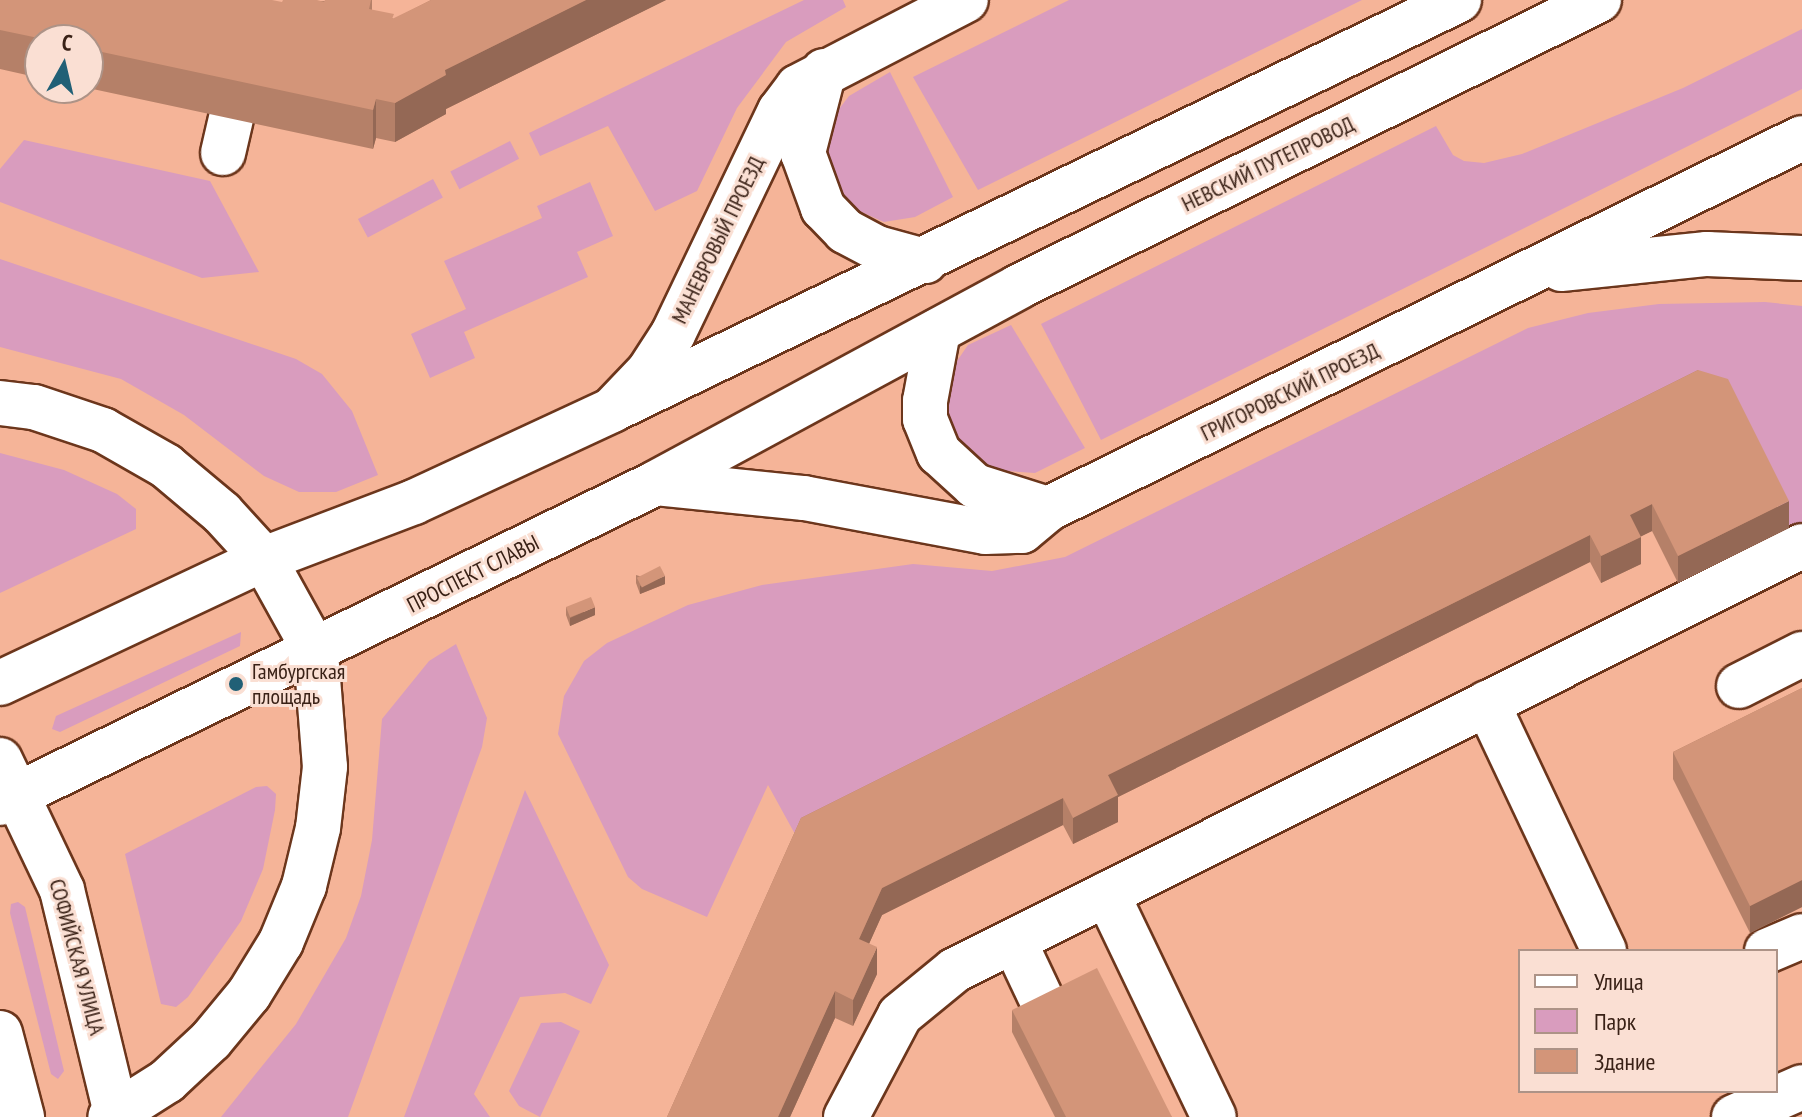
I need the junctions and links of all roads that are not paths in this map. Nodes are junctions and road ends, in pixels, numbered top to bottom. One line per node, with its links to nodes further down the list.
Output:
1 (966, 0): 4 (main road, МАНЕВРОВЫЙ ПРОЕЗД)
2 (1459, 0): 7 (main road)
3 (1599, 0): 9 (main road, НЕВСКИЙ ПУТЕПРОВОД)
4 (824, 71): 7 (main road); 11 (main road, МАНЕВРОВЫЙ ПРОЕЗД)
5 (1802, 138): 8 (main road, ГРИГОРОВСКИЙ ПРОЕЗД)
6 (1802, 258): 8 (main road, ГРИГОРОВСКИЙ ПРОЕЗД)
7 (925, 261): 11 (main road)
8 (1531, 272): 13 (main road, ГРИГОРОВСКИЙ ПРОЕЗД)
9 (938, 331): 12 (main road, ПРОСПЕКТ СЛАВЫ); 13 (main road)
10 (0, 403): 15 (main road)
11 (612, 410): 15 (main road)
12 (656, 483): 13 (main road, ГРИГОРОВСКИЙ ПРОЕЗД); 16 (main road, ПРОСПЕКТ СЛАВЫ)
13 (1048, 509)
14 (1802, 546): 20 (main road)
15 (264, 559): 16 (main road); 18 (main road)
16 (316, 653): 21 (main road, ПРОСПЕКТ СЛАВЫ); 31 (main road)
17 (1802, 654): 19 (main road)
18 (0, 683)
19 (1739, 686)
20 (1487, 703): 22 (main road); 25 (main road)
21 (7, 786): 31 (main road, СОФИЙСКАЯ УЛИЦА)
22 (1107, 894): 24 (main road); 34 (main road)
23 (1802, 936): 26 (main road)
24 (1014, 941): 27 (main road); 33 (main road)
25 (1603, 949)
26 (1772, 949)
27 (1041, 998)
28 (0, 1033): 32 (main road)
29 (1802, 1087): 30 (main road)
30 (1754, 1113)
31 (115, 1116)
32 (22, 1117)
33 (846, 1117)
34 (1214, 1117)

